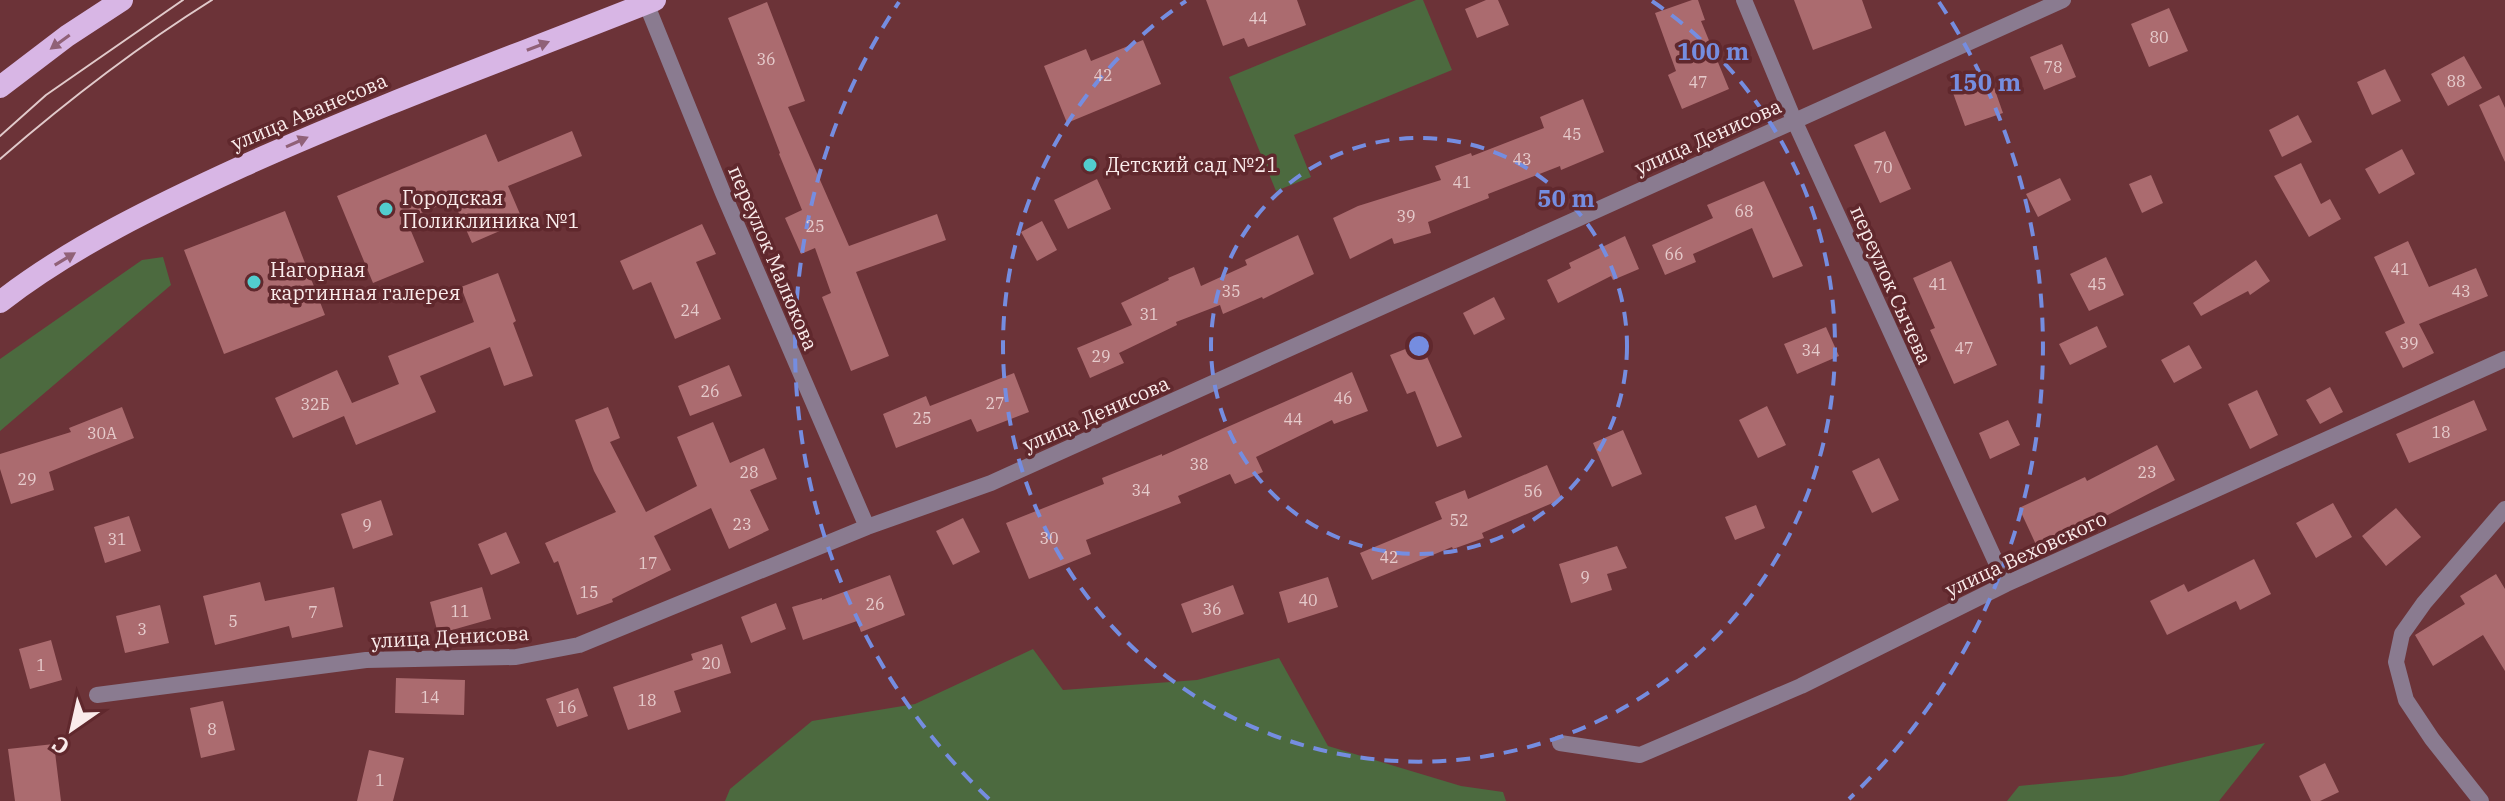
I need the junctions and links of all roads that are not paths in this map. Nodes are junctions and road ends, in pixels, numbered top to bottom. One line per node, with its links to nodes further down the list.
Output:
1 (122, 0): 5 (highway, one-way to 5)
2 (1744, 0): 6 (street, переулок Сычева)
3 (2063, 0): 6 (street, улица Денисова)
4 (650, 2): 7 (highway, улица Аванесова, one-way to 4); 10 (street, переулок Малюкова)
5 (0, 87)
6 (1794, 120): 10 (street, улица Денисова); 11 (street, переулок Сычева)
7 (0, 302)
8 (2505, 359): 11 (street, улица Веховского)
9 (2505, 509): 14 (street)
10 (867, 527): 12 (street, улица Денисова)
11 (2006, 584): 13 (street, улица Веховского)
12 (97, 695)
13 (1560, 743)
14 (2481, 801)

